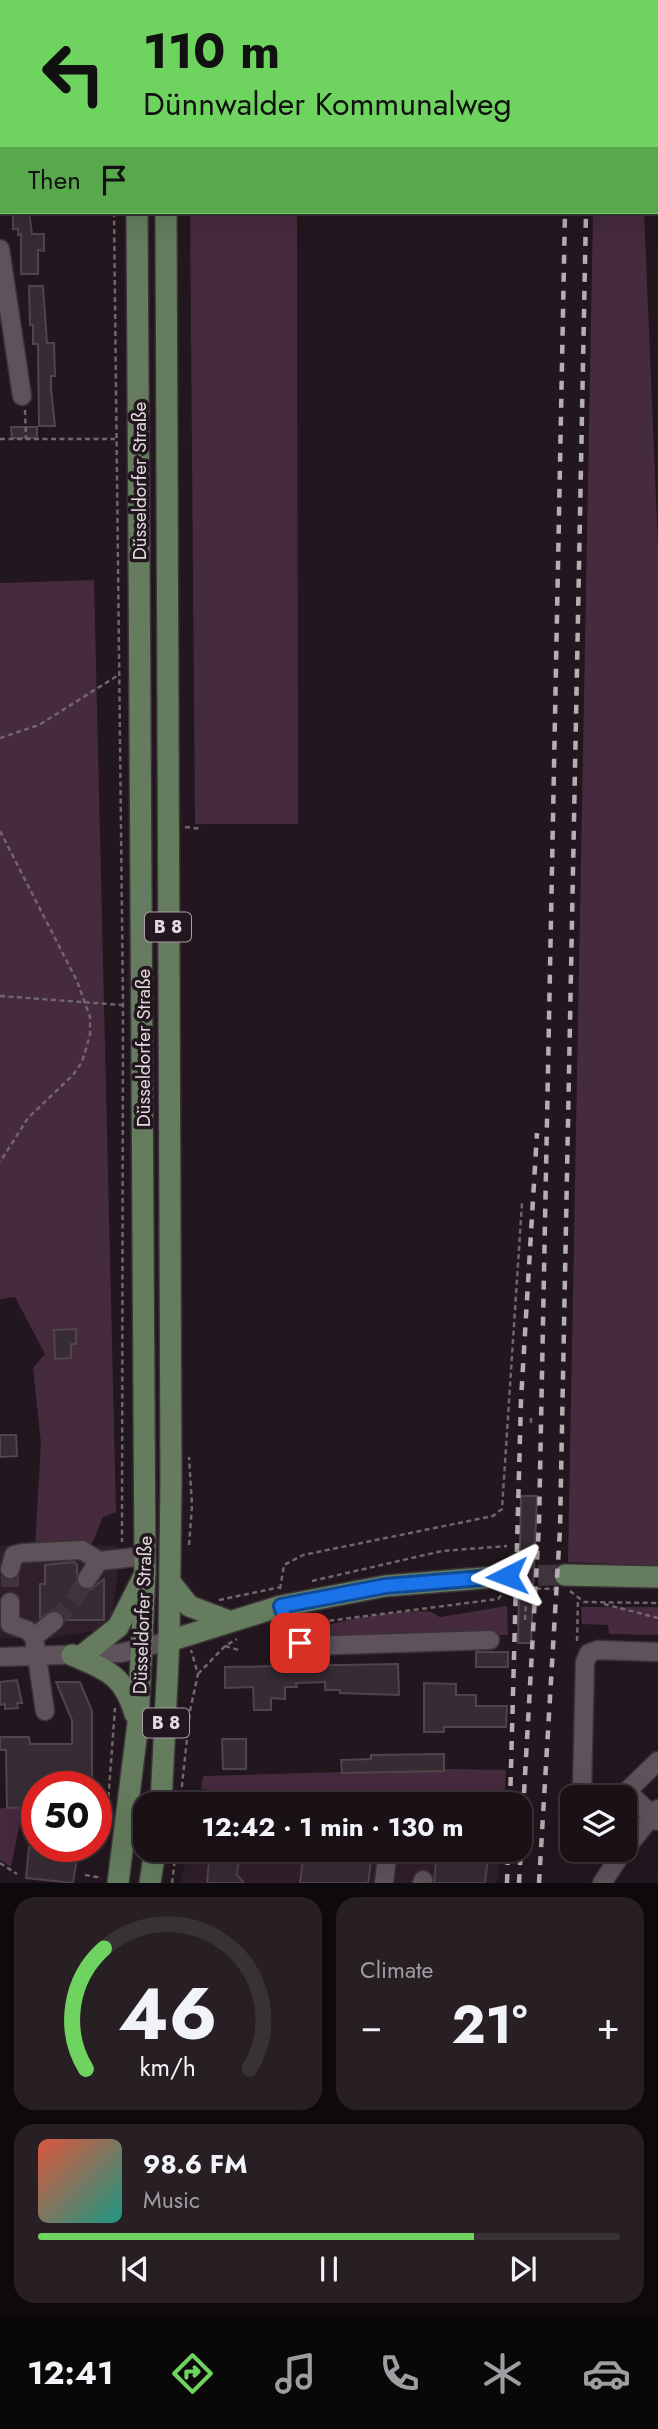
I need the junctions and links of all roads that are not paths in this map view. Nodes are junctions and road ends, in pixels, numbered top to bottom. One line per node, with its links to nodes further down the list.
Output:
1 (137, 214): 6 (main road, Düsseldorfer Straße / B 8)
2 (166, 214): 11 (main road, Düsseldorfer Straße / B 8)
3 (0, 248): 4 (street)
4 (22, 396)
5 (99, 1562): 6 (street); 7 (street); 10 (street)
6 (145, 1564): 20 (main road, Düsseldorfer Straße / B 8); 22 (main road)
7 (10, 1569)
8 (507, 1576): 14 (main road)
9 (658, 1577): 12 (main road)
10 (87, 1579)
11 (170, 1582): 16 (main road); 17 (main road, Düsseldorfer Straße / B 8)
12 (563, 1585)
13 (10, 1602): 19 (street)
14 (283, 1606): 16 (main road); 18 (street)
15 (54, 1620): 19 (street)
16 (237, 1628): 17 (main road)
17 (178, 1639): 20 (street); 29 (main road, Düsseldorfer Straße / B 8)
18 (490, 1640)
19 (35, 1646): 22 (street); 23 (street); 24 (street)
20 (143, 1646): 22 (street); 25 (main road, Düsseldorfer Straße / B 8)
21 (658, 1652): 27 (street)
22 (78, 1654): 25 (main road)
23 (0, 1657)
24 (45, 1711)
25 (138, 1723): 36 (main road, Düsseldorfer Straße / B 8)
26 (658, 1761): 28 (street)
27 (582, 1785)
28 (633, 1785)
29 (162, 1792)
30 (637, 1803): 31 (street)
31 (656, 1815): 32 (street)
32 (637, 1835)
33 (153, 1862): 37 (main road)
34 (386, 1862): 38 (street)
35 (616, 1862): 39 (street)
36 (118, 1883)
37 (150, 1883)
38 (384, 1883)
39 (602, 1883)

